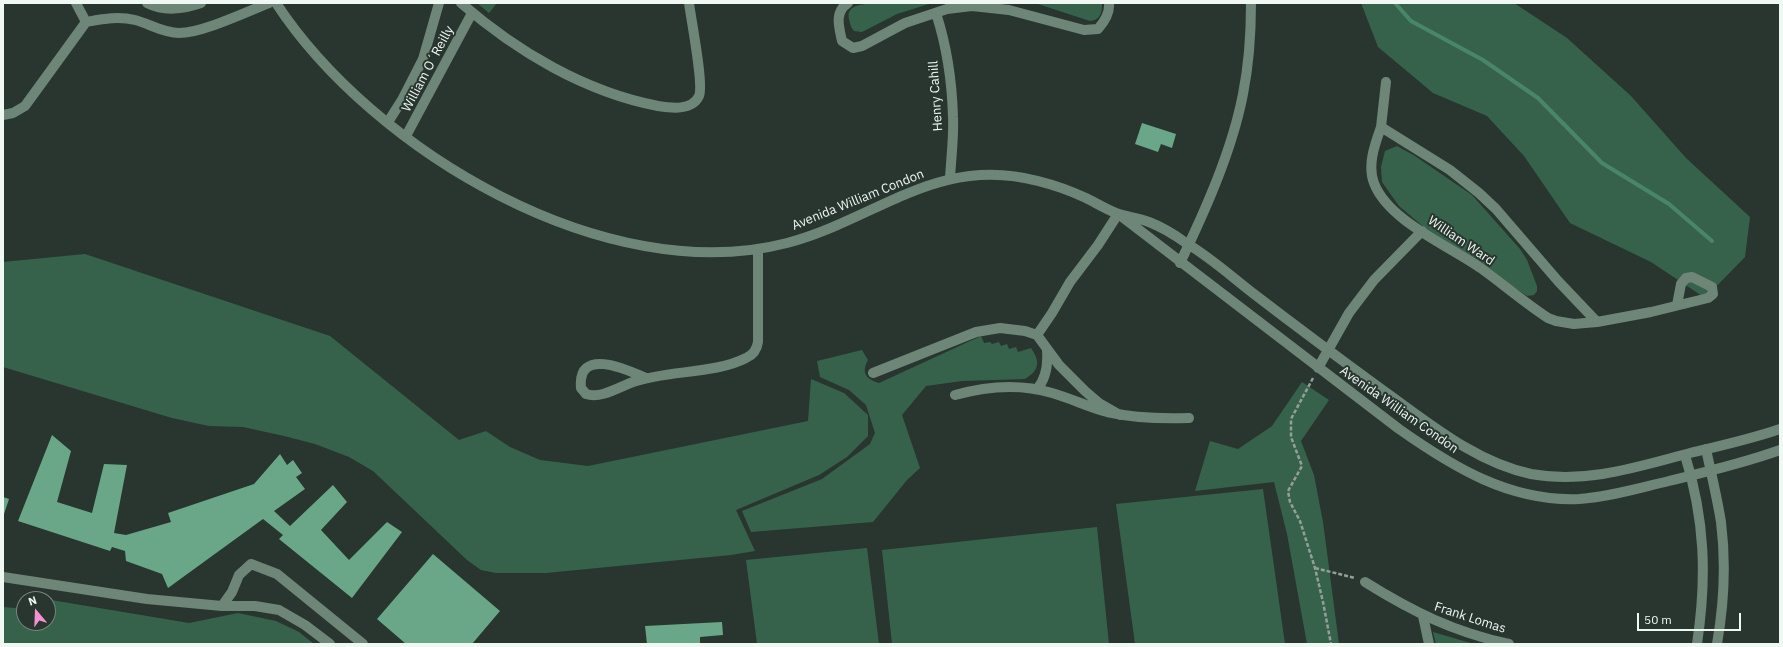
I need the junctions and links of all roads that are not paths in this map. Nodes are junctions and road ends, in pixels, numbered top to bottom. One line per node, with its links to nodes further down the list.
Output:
1 (76, 3): 14 (street)
2 (147, 3): 3 (street)
3 (201, 3)
4 (269, 3): 14 (street)
5 (276, 3): 17 (street, Avenida William Condon)
6 (439, 3): 17 (street, William O´Reilly)
7 (461, 3): 12 (street)
8 (689, 3): 12 (street)
9 (848, 3): 13 (street)
10 (1109, 3): 13 (street)
11 (1250, 3): 23 (street)
12 (472, 13): 19 (street, William O´Reilly)
13 (936, 13): 20 (street, Henry Cahill)
14 (86, 22): 16 (street)
15 (1386, 82): 18 (street, William Ward)
16 (3, 115)
17 (388, 122): 19 (street, Avenida William Condon)
18 (1381, 127): 22 (street, William Ward); 27 (street)
19 (406, 136): 24 (street, Avenida William Condon)
20 (950, 179): 21 (street, Avenida William Condon); 24 (street, Avenida William Condon)
21 (1118, 214): 23 (street, Avenida William Condon); 25 (street, Avenida William Condon); 28 (street)
22 (1422, 231): 27 (street, William Ward); 30 (street)
23 (1189, 244): 25 (street); 30 (street, Avenida William Condon)
24 (758, 249): 33 (street)
25 (1180, 263): 31 (street, Avenida William Condon)
26 (1677, 305): 27 (street, William Ward)
27 (1597, 322)
28 (1037, 334): 29 (street); 32 (street)
29 (1048, 350): 34 (street); 36 (street)
30 (1328, 350): 31 (street); 41 (street, Avenida William Condon)
31 (1318, 368): 43 (street, Avenida William Condon)
32 (873, 373)
33 (646, 378): 33 (street)
34 (1037, 389): 35 (street); 36 (street)
35 (955, 395)
36 (1120, 414): 37 (street)
37 (1189, 418)
38 (1780, 428): 39 (street, Avenida William Condon)
39 (1706, 449): 41 (street, Avenida William Condon); 42 (street)
40 (1780, 450): 42 (street, Avenida William Condon)
41 (1685, 454): 43 (street)
42 (1710, 471): 43 (street, Avenida William Condon); 53 (street)
43 (1691, 476): 52 (street)
44 (3, 577): 46 (street)
45 (1365, 582): 47 (street, Frank Lomas)
46 (222, 606): 48 (street); 49 (street)
47 (1423, 616): 50 (street, Frank Lomas); 51 (street, Frank Lomas)
48 (330, 644)
49 (363, 644)
50 (1428, 644)
51 (1509, 644)
52 (1696, 644)
53 (1717, 644)

